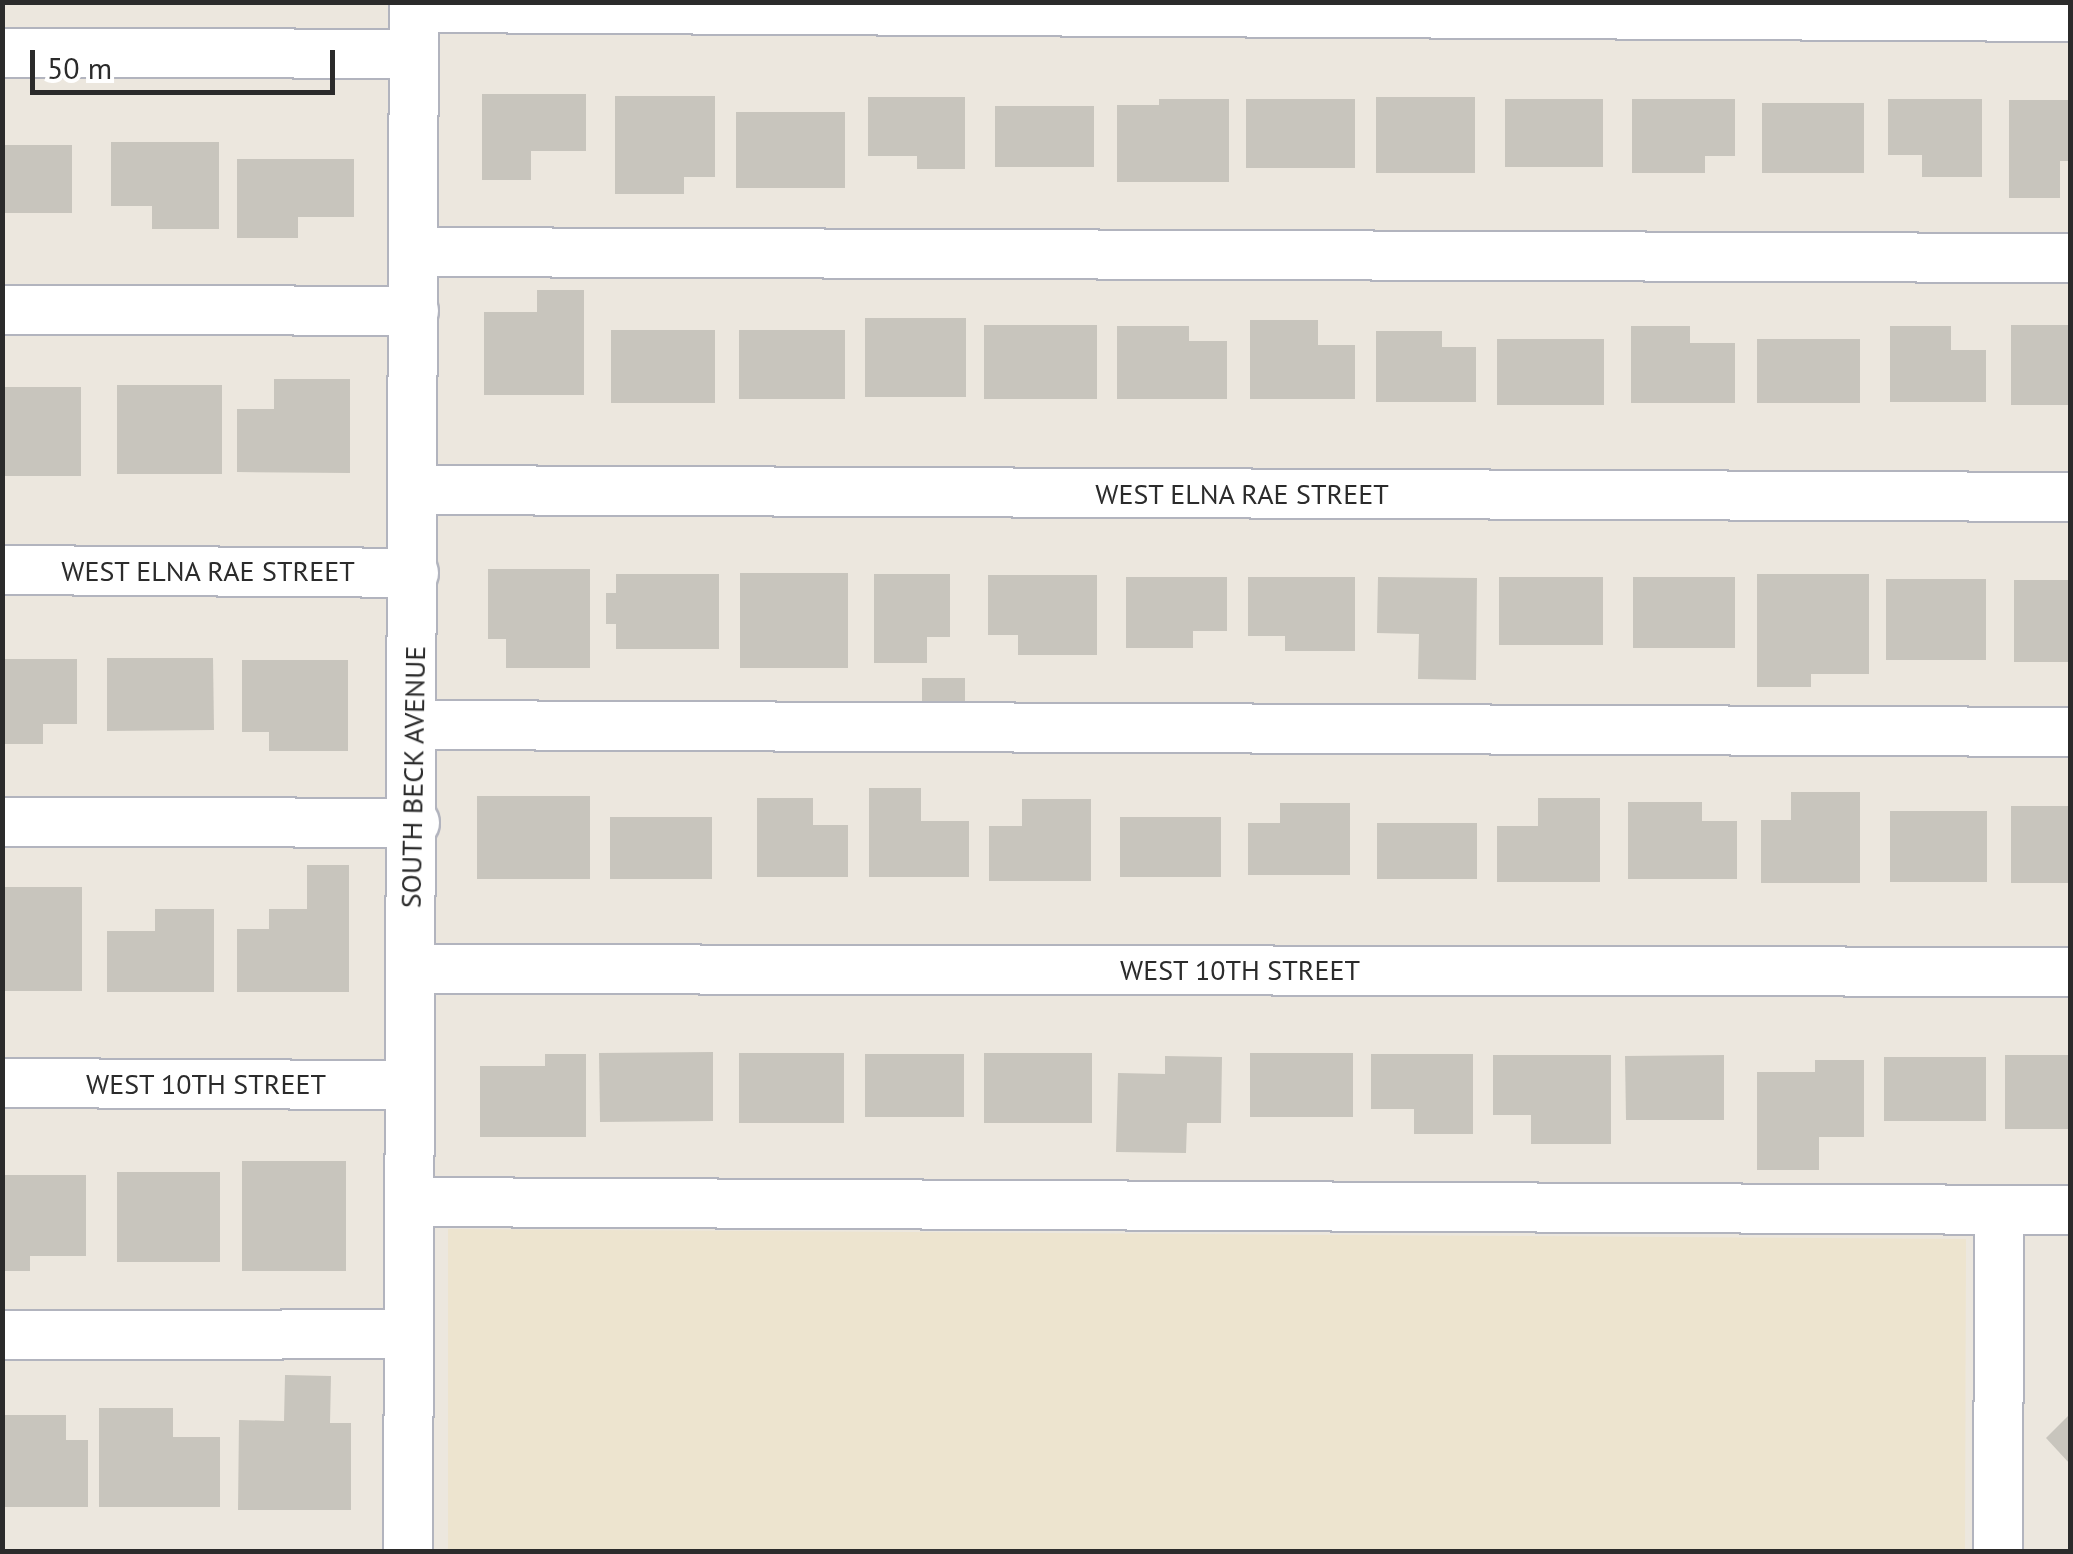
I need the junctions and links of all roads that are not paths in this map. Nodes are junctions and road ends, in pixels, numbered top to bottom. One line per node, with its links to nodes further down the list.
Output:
1 (1568, 10): 2 (street); 3 (street)
2 (2070, 17)
3 (414, 22): 4 (street); 5 (street, SOUTH BECK AVENUE)
4 (2, 52)
5 (414, 252): 6 (street); 8 (street, SOUTH BECK AVENUE)
6 (2070, 258)
7 (2, 310): 8 (street)
8 (414, 311): 9 (street, SOUTH BECK AVENUE)
9 (414, 490): 10 (street, WEST ELNA RAE STREET); 12 (street, SOUTH BECK AVENUE)
10 (2070, 497)
11 (2, 570): 12 (street, WEST ELNA RAE STREET)
12 (414, 572): 13 (street, SOUTH BECK AVENUE)
13 (414, 725): 14 (street); 16 (street, SOUTH BECK AVENUE)
14 (2070, 732)
15 (2, 822): 16 (street)
16 (415, 823): 17 (street, SOUTH BECK AVENUE)
17 (410, 969): 18 (street, WEST 10TH STREET); 20 (street, SOUTH BECK AVENUE)
18 (2070, 972)
19 (2, 1083): 20 (street, WEST 10TH STREET)
20 (409, 1085): 21 (street, SOUTH BECK AVENUE)
21 (409, 1202): 22 (street); 24 (street, SOUTH BECK AVENUE)
22 (1999, 1210): 23 (street); 27 (street)
23 (2070, 1210)
24 (409, 1334): 25 (street); 26 (street, SOUTH BECK AVENUE)
25 (2, 1335)
26 (408, 1552)
27 (1998, 1552)

